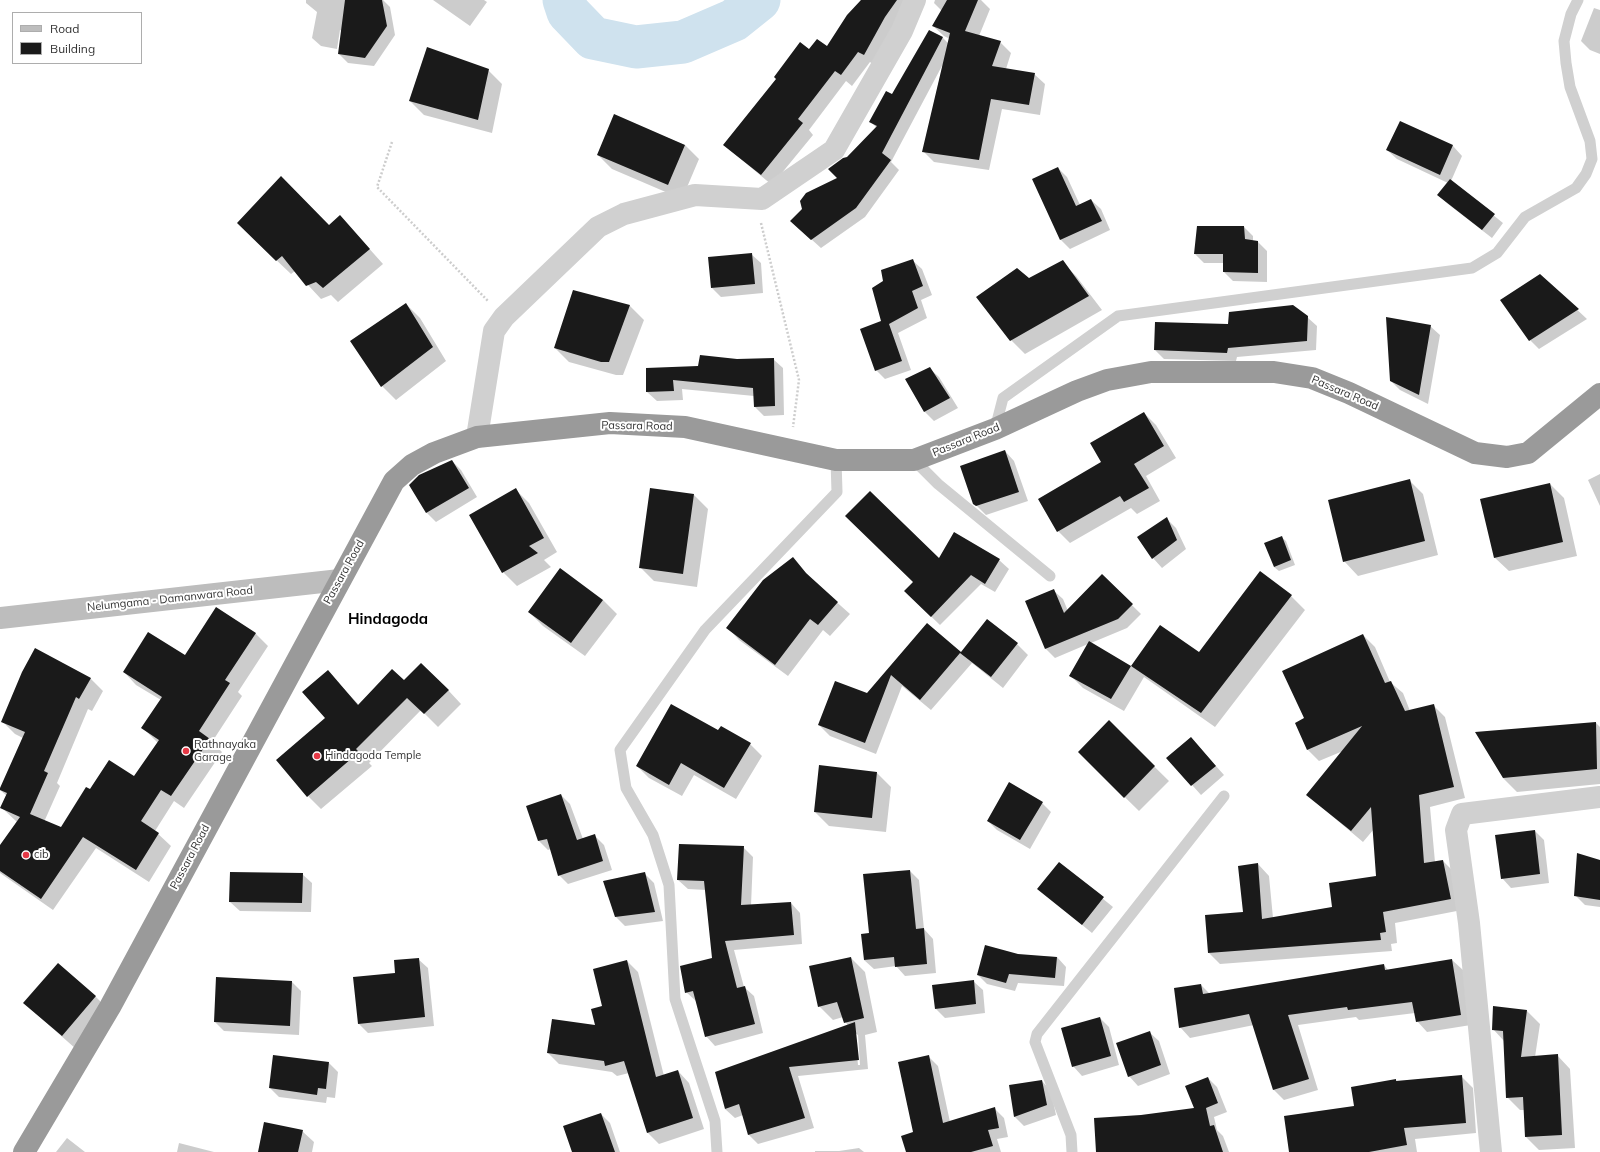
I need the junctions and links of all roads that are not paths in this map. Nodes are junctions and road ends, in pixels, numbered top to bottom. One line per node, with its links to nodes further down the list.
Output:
1 (915, 0): 5 (street)
2 (1578, 0): 4 (lane)
3 (1600, 394): 4 (highway, Passara Road)
4 (995, 429): 7 (highway, Passara Road)
5 (477, 437): 6 (highway, Passara Road); 9 (highway, Passara Road)
6 (836, 460): 7 (highway, Passara Road); 14 (lane)
7 (914, 460): 8 (lane)
8 (1050, 576)
9 (340, 580): 10 (street, Nelumgama - Damanwara Road); 13 (highway, Passara Road)
10 (0, 618)
11 (1224, 796): 15 (lane)
12 (1600, 797): 16 (street)
13 (24, 1152)
14 (717, 1152)
15 (1072, 1152)
16 (1491, 1152)

